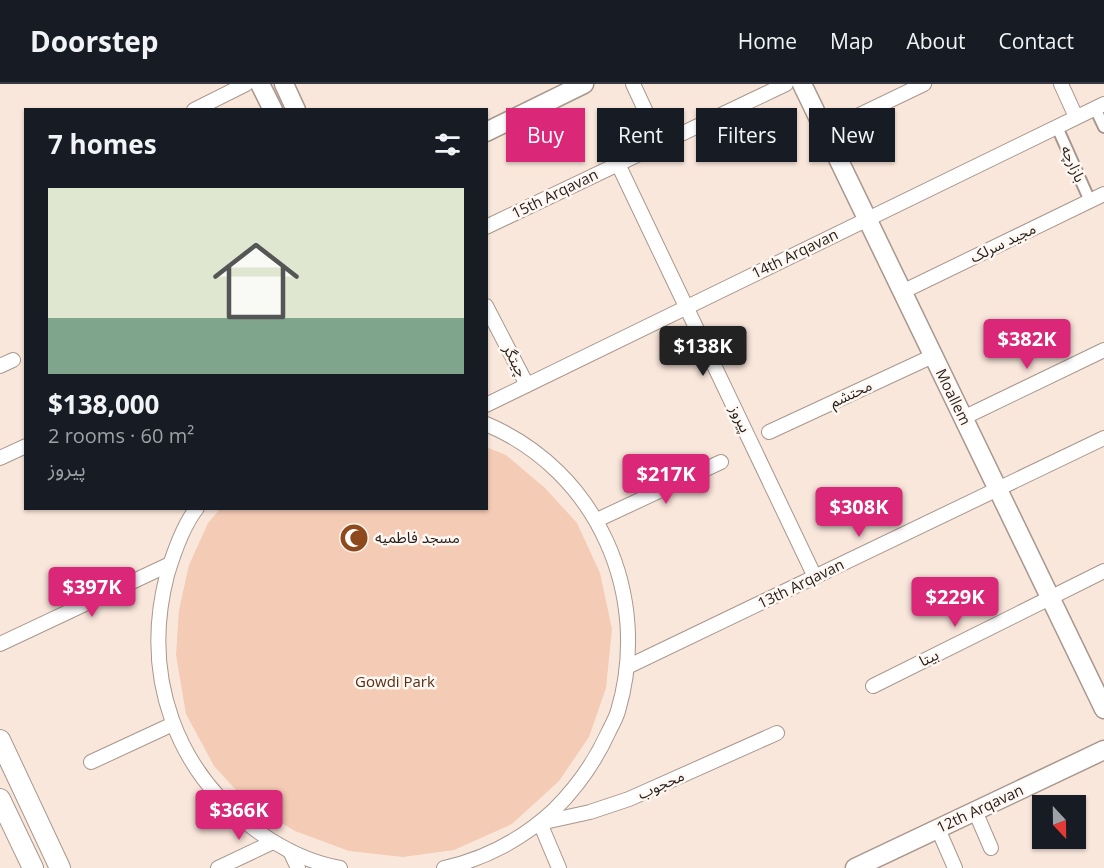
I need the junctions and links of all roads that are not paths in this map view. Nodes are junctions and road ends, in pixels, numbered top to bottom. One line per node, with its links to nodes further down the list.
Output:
1 (246, 84): 11 (street)
2 (260, 84): 12 (street)
3 (284, 84): 13 (street)
4 (584, 84): 20 (street)
5 (633, 84): 14 (street)
6 (786, 84): 21 (street, 15th Arqavan)
7 (802, 84): 15 (street, Moallem)
8 (924, 84): 16 (street)
9 (1061, 84): 17 (street)
10 (1100, 106): 17 (street, 14th Arqavan); 19 (street)
11 (198, 108)
12 (272, 108)
13 (295, 108)
14 (644, 108)
15 (813, 108)
16 (874, 108)
17 (1076, 117): 18 (street, 14th Arqavan)
18 (1057, 127): 26 (street, بازارچه); 27 (street, 14th Arqavan)
19 (1104, 127)
20 (488, 131)
21 (684, 133)
22 (622, 162): 24 (street, 15th Arqavan)
23 (839, 162): 27 (street, Moallem)
24 (618, 164): 28 (street, 15th Arqavan); 30 (street, پیروز)
25 (1104, 194): 26 (street, مجید سرلک)
26 (1090, 201): 29 (street, مجید سرلک)
27 (867, 219): 29 (street, Moallem); 30 (street, 14th Arqavan)
28 (488, 226)
29 (902, 292): 33 (street, Moallem)
30 (687, 307): 34 (street, 14th Arqavan); 48 (street, پیروز)
31 (488, 310): 34 (street, چیتگر)
32 (1104, 350): 36 (street)
33 (933, 356): 36 (street, Moallem); 38 (street, محتشم)
34 (527, 385): 35 (street, 14th Arqavan)
35 (488, 404)
36 (963, 418): 43 (street, Moallem)
37 (488, 425): 45 (street)
38 (769, 432)
39 (1104, 438): 43 (street, 13th Arqavan)
40 (24, 447): 41 (street)
41 (0, 458)
42 (721, 462): 45 (street)
43 (998, 489): 48 (street, 13th Arqavan); 49 (street, Moallem)
44 (190, 512): 46 (street)
45 (597, 520): 51 (street)
46 (170, 564): 50 (street); 54 (street)
47 (1104, 572): 49 (street, بیتا)
48 (815, 577): 51 (street, 13th Arqavan)
49 (1050, 598): 52 (street, بیتا); 53 (street, Moallem)
50 (0, 644)
51 (627, 667): 61 (street)
52 (873, 686)
53 (1104, 709)
54 (173, 724): 58 (street); 63 (street)
55 (777, 733): 61 (street, محجوب)
56 (0, 740): 68 (main road)
57 (1104, 750): 60 (street, 12th Arqavan)
58 (92, 762)
59 (0, 799): 67 (main road)
60 (975, 811): 62 (street, 12th Arqavan); 64 (street)
61 (540, 823): 66 (street); 73 (street)
62 (938, 829): 74 (street, 12th Arqavan); 75 (street)
63 (273, 842): 65 (street); 69 (street)
64 (991, 848)
65 (290, 851): 70 (street); 71 (street)
66 (458, 866): 72 (street)
67 (33, 868)
68 (60, 868)
69 (218, 868)
70 (298, 868)
71 (340, 868)
72 (444, 868)
73 (559, 868)
74 (855, 868)
75 (955, 868)

